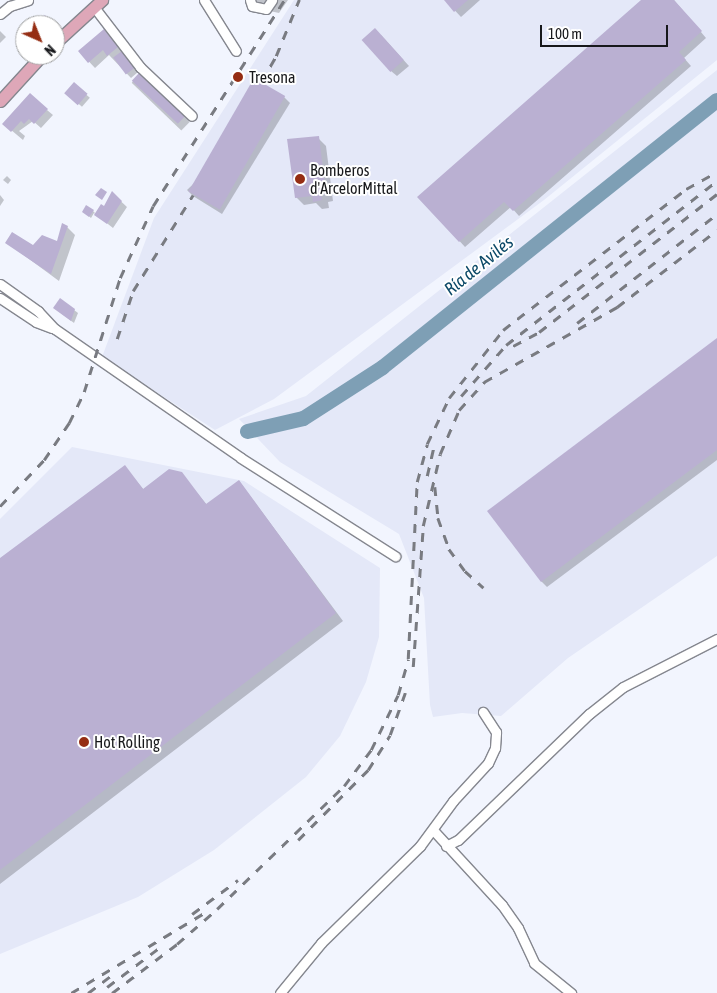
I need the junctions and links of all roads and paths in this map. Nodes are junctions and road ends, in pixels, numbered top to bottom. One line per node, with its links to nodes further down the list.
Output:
1 (28, 0): 6 (street)
2 (204, 0): 8 (street)
3 (250, 0): 4 (street)
4 (272, 0)
5 (98, 3): 7 (main road); 11 (street)
6 (0, 14)
7 (65, 34)
8 (236, 51)
9 (33, 65): 10 (main road)
10 (0, 101)
11 (192, 116)
12 (0, 284): 14 (street)
13 (0, 298): 14 (street)
14 (55, 329): 15 (street)
15 (395, 556)
16 (717, 639): 19 (street)
17 (483, 712): 18 (street)
18 (433, 830): 19 (street); 20 (street)
19 (446, 846): 21 (street)
20 (280, 993)
21 (571, 993)

